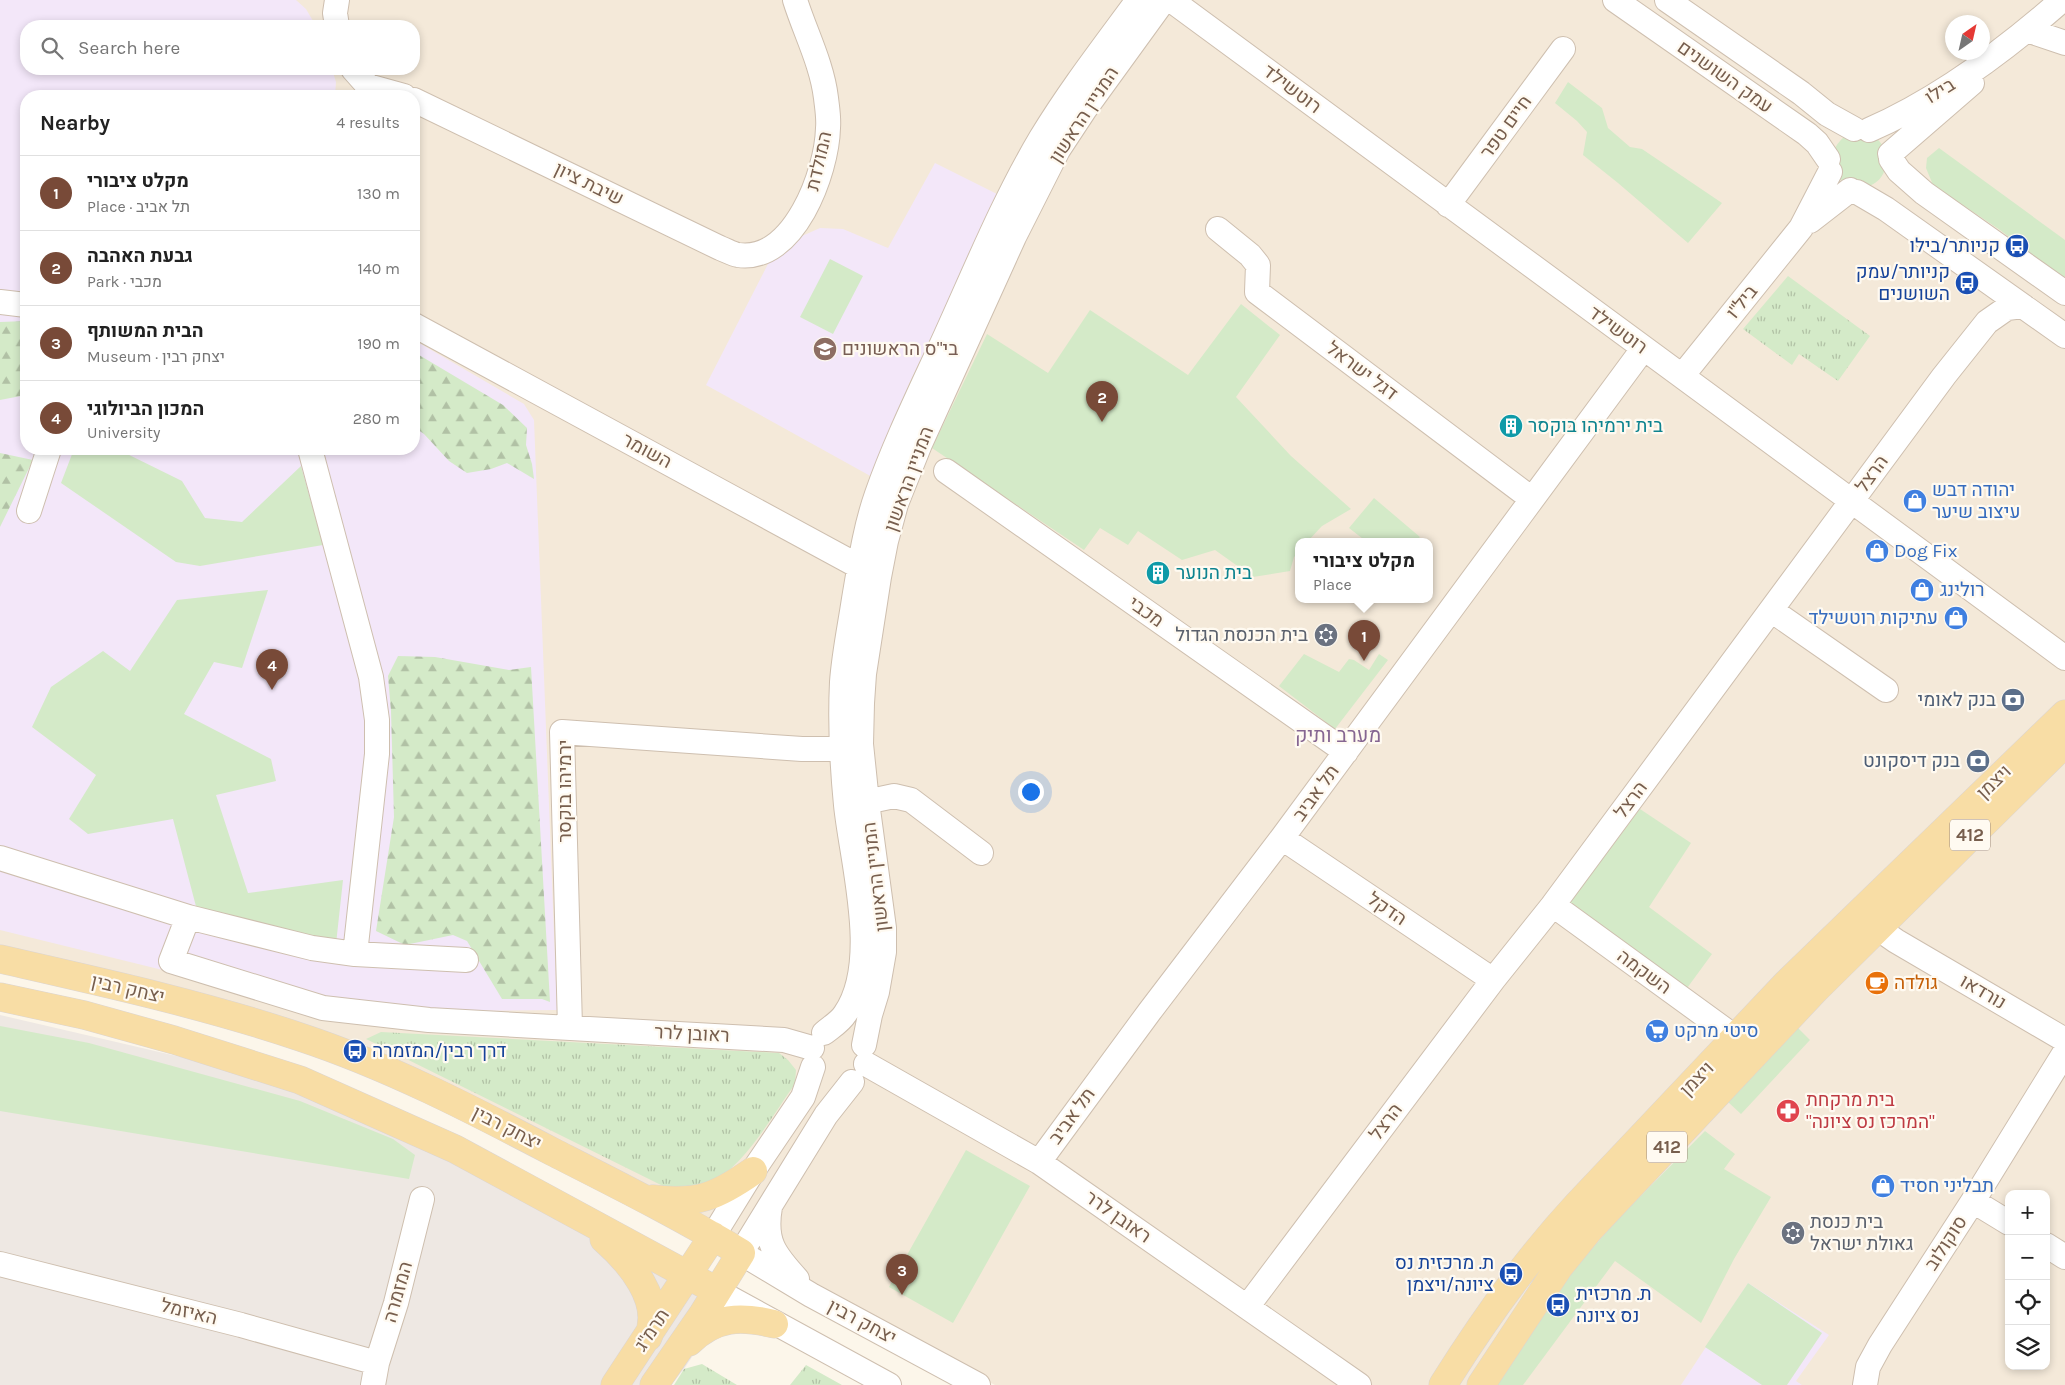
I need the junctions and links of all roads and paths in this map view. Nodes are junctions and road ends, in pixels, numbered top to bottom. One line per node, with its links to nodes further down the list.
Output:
1 (337, 0): 9 (street)
2 (795, 0): 24 (street, המולדת)
3 (1138, 0): 39 (street, המניין הראשון)
4 (1164, 0): 40 (street, המניין הראשון)
5 (1171, 0): 21 (street, רוטשילד)
6 (1615, 0): 19 (street, עמק השושנים)
7 (1667, 0): 17 (street, עמק השושנים)
8 (2062, 0): 10 (street, בילו)
9 (336, 20)
10 (2028, 30): 11 (street); 12 (street, בילו)
11 (2065, 43)
12 (2008, 46): 17 (street, בילו); 18 (street, בילו)
13 (1563, 49): 21 (street, חיים טפר)
14 (361, 84): 15 (street)
15 (382, 90)
16 (420, 103): 24 (street, שיבת ציון)
17 (1861, 130): 18 (street); 19 (street)
18 (1891, 157): 20 (street); 25 (street)
19 (1829, 166): 20 (street); 22 (street, ביל"ו)
20 (1854, 191): 22 (street, ביל"ו); 28 (street)
21 (1448, 205): 31 (street, רוטשילד)
22 (1801, 228): 32 (street, ביל"ו)
23 (1218, 229): 36 (street, דגל ישראל)
24 (767, 250)
25 (2065, 293)
26 (0, 302): 27 (street)
27 (20, 304)
28 (2023, 306): 30 (street); 37 (street, הרצל)
29 (420, 328): 39 (street, השומר)
30 (2065, 336)
31 (1643, 349): 32 (street, רוטשילד); 36 (street, תל אביב)
32 (1682, 376): 37 (street, רוטשילד)
33 (47, 455): 38 (street)
34 (312, 455): 55 (street)
35 (946, 471): 47 (street, מכבי)
36 (1532, 499): 47 (street, תל אביב)
37 (1852, 501): 41 (street, הרצל); 42 (street, רוטשילד)
38 (29, 511)
39 (859, 566): 40 (street, השומר); 46 (street, המניין הראשון)
40 (879, 577): 46 (street, המניין הראשון)
41 (1772, 610): 43 (street); 52 (street, הרצל)
42 (2065, 658)
43 (1886, 690)
44 (2065, 714): 61 (main road, ויצמן / 412)
45 (2065, 743): 54 (main road, ויצמן / 412)
46 (851, 746): 48 (street, המניין הראשון); 60 (street, ירמיהו בוקסר)
47 (1346, 752): 49 (street, תל אביב)
48 (856, 804): 50 (street); 63 (street, המניין הראשון); 65 (street, המניין הראשון)
49 (1282, 838): 58 (street, הדקל); 66 (street, תל אביב)
50 (981, 853)
51 (0, 858): 53 (street)
52 (1553, 905): 58 (street, הרצל); 61 (street, השקמה)
53 (188, 917): 55 (street); 60 (street, ראובן לרר)
54 (1876, 927): 62 (street, נורדאו); 92 (main road, ויצמן / 412)
55 (355, 954): 57 (street)
56 (0, 960): 68 (main road, יצחק רבין)
57 (466, 960)
58 (1492, 980): 82 (street, הרצל)
59 (0, 997): 72 (main road, יצחק רבין)
60 (570, 1027): 63 (street, ראובן לרר)
61 (1736, 1038): 91 (main road, ויצמן / 412)
62 (2065, 1040)
63 (816, 1049): 65 (street); 65 (street); 67 (street)
64 (2065, 1052): 70 (street, סוקולוב)
65 (861, 1063): 66 (street, ראובן לרר); 71 (street, המניין הראשון)
66 (1039, 1162): 82 (street, ראובן לרר)
67 (753, 1171): 68 (main road); 74 (street)
68 (637, 1195): 74 (main road, יצחק רבין)
69 (422, 1199): 85 (street, המזמרה)
70 (1974, 1202): 73 (street); 93 (street, סוקולוב)
71 (771, 1204): 76 (street, המניין הראשון); 81 (street)
72 (568, 1210): 79 (main road, יצחק רבין); 84 (main road)
73 (2005, 1221)
74 (713, 1236): 76 (main road, יצחק רבין); 79 (main road)
75 (2050, 1248): 77 (street)
76 (741, 1253): 80 (main road, המניין הראשון); 81 (street, יצחק רבין)
77 (2065, 1257)
78 (0, 1264): 85 (street, האיזמל)
79 (688, 1275): 80 (main road, יצחק רבין); 84 (main road, תרמ"ג)
80 (717, 1292): 83 (street, יצחק רבין); 86 (main road, תרמ"ג)
81 (812, 1295): 89 (street, יצחק רבין)
82 (1247, 1307): 90 (street, ראובן לרר)
83 (774, 1324): 86 (main road); 88 (street, יצחק רבין)
84 (645, 1342): 87 (main road, תרמ"ג)
85 (375, 1374)
86 (660, 1377)
87 (615, 1385)
88 (888, 1385)
89 (978, 1385)
90 (1359, 1385)
91 (1443, 1385)
92 (1481, 1385)
93 (1865, 1385)

